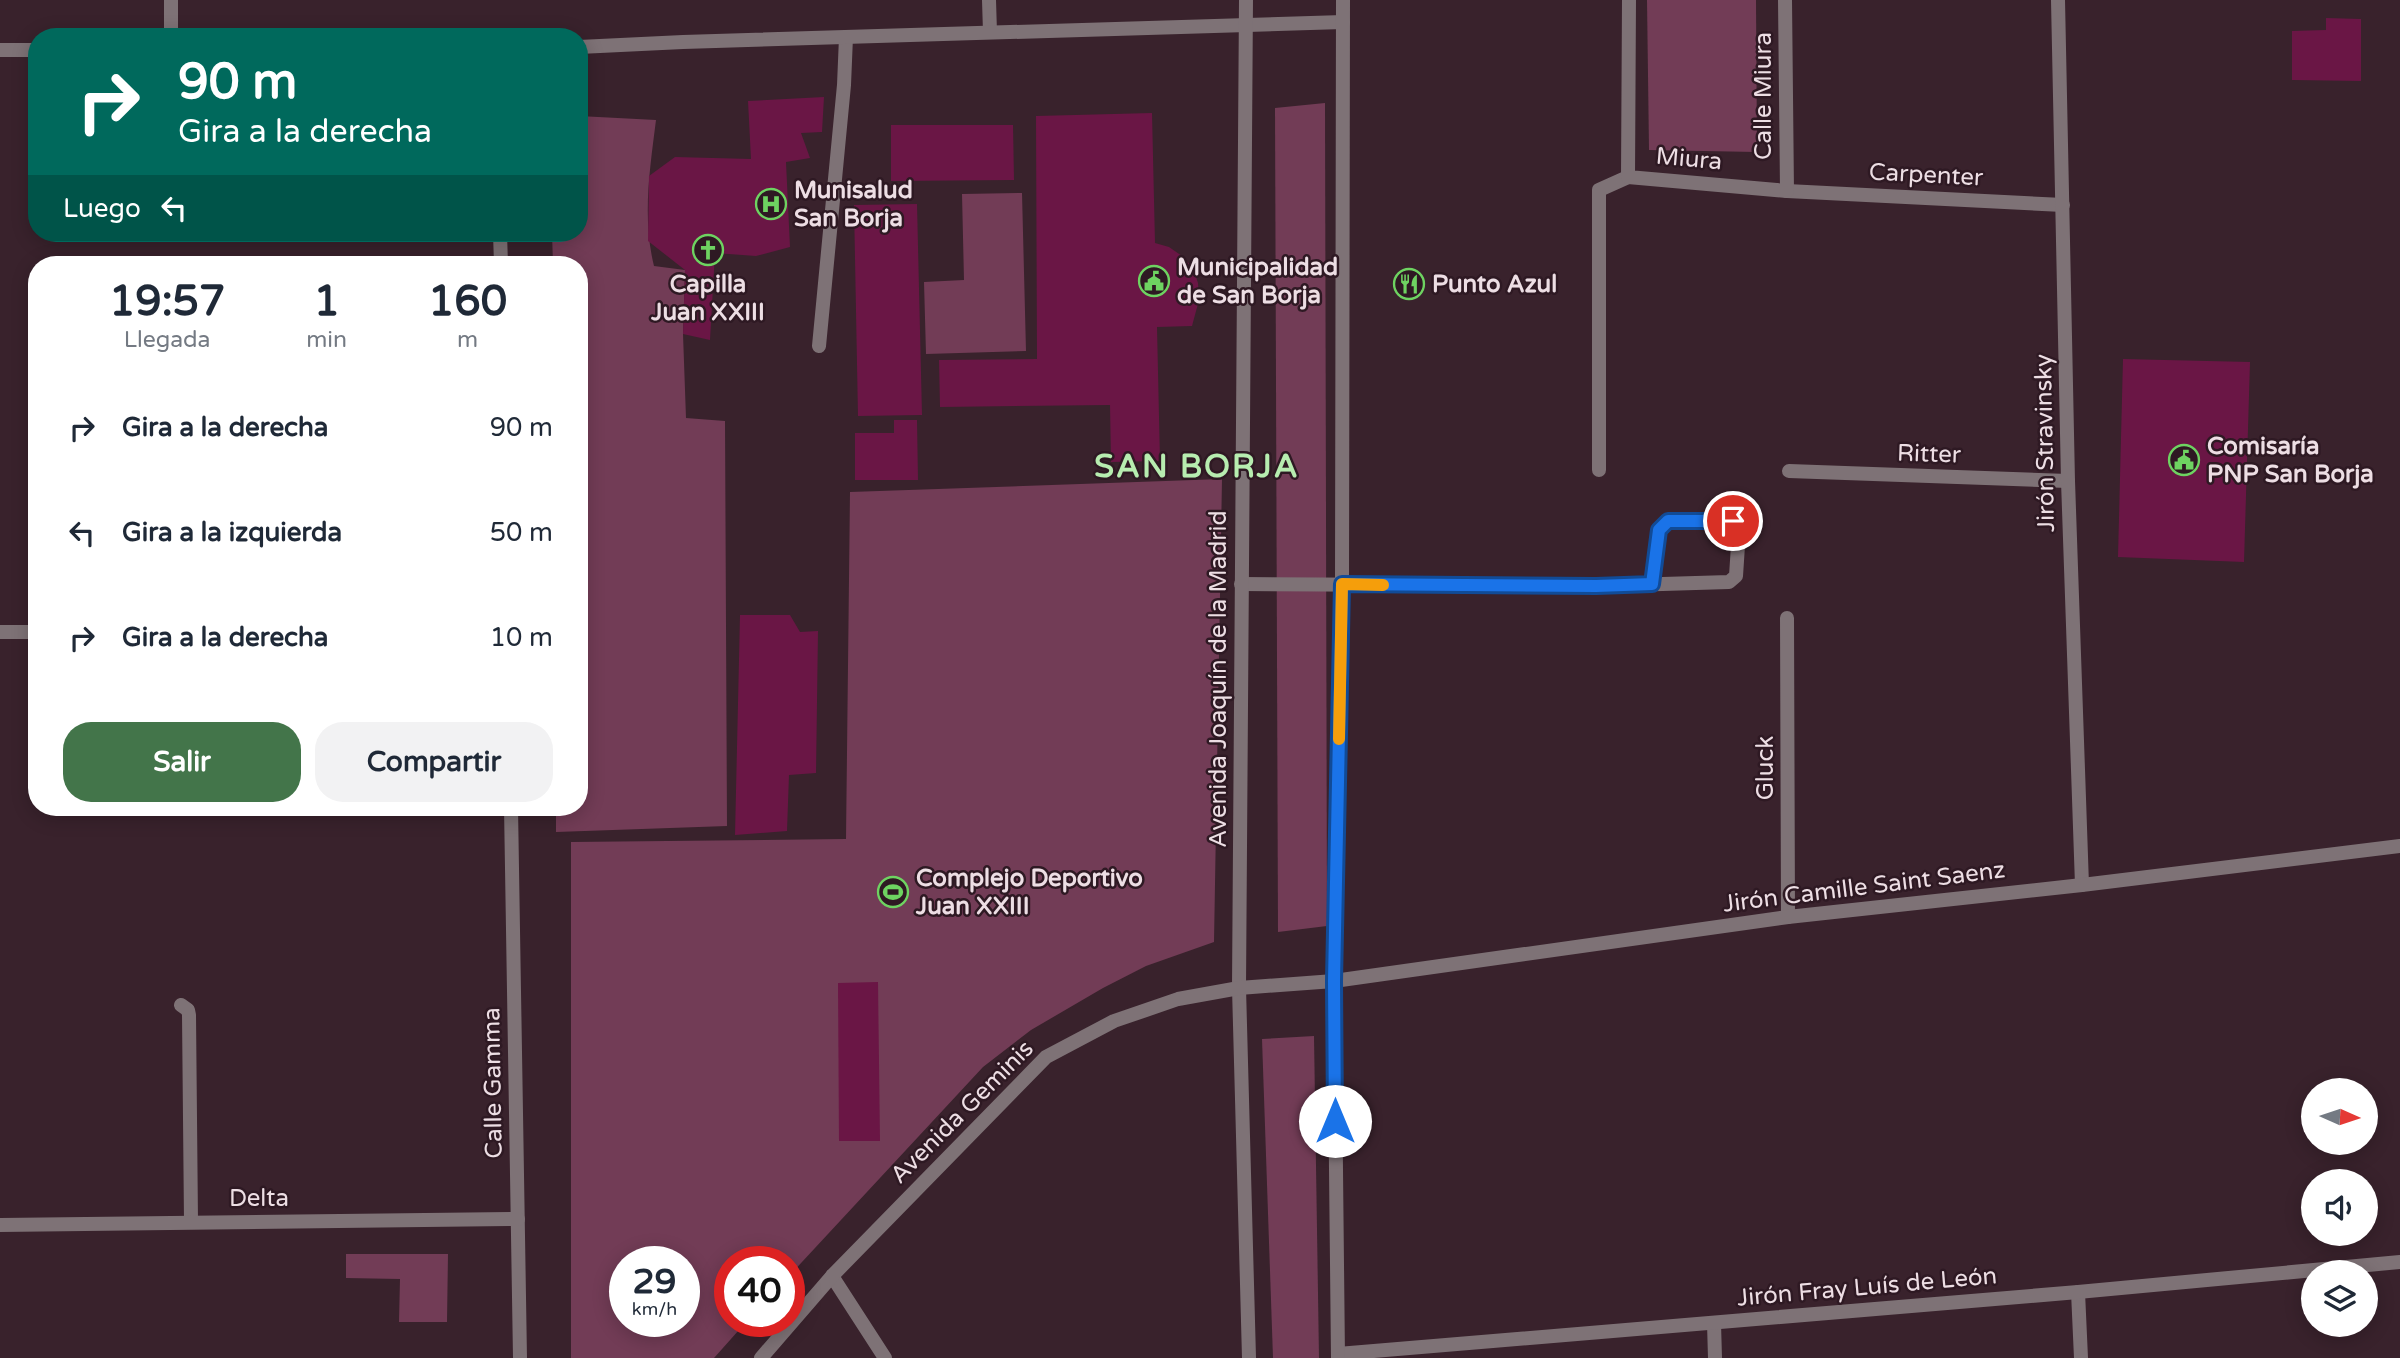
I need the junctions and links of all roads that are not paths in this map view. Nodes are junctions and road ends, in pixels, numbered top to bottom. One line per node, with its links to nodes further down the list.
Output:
1 (171, 0): 10 (street)
2 (989, 0): 11 (street)
3 (1246, 0): 9 (street, Avenida Joaquín de la Madrid)
4 (1343, 0): 8 (street)
5 (1629, 0): 16 (street)
6 (1785, 0): 17 (street, Calle Miura)
7 (2058, 0): 18 (street, Jirón Stravinsky)
8 (1343, 22): 9 (street); 24 (street)
9 (1246, 25): 11 (street); 23 (street, Avenida Joaquín de la Madrid)
10 (171, 28)
11 (990, 32): 12 (street)
12 (846, 37): 13 (street); 19 (street)
13 (588, 47)
14 (0, 50): 15 (street)
15 (28, 50)
16 (1628, 177): 17 (street, Miura); 20 (street)
17 (1787, 191): 18 (street, Carpenter)
18 (2063, 205): 22 (street, Jirón Stravinsky)
19 (818, 345)
20 (1599, 470)
21 (1789, 471): 22 (street, Ritter)
22 (2068, 481): 31 (street, Jirón Stravinsky)
23 (1241, 584): 24 (street); 34 (street, Avenida Joaquín de la Madrid)
24 (1342, 584): 25 (street); 33 (street)
25 (1652, 584): 25 (street)
26 (1787, 618): 32 (street, Gluck)
27 (0, 632): 28 (street)
28 (28, 632)
29 (510, 816): 36 (street, Calle Gamma)
30 (2400, 846): 31 (street, Jirón Camille Saint Saenz)
31 (2082, 885): 32 (street, Jirón Camille Saint Saenz)
32 (1787, 917): 33 (street, Jirón Camille Saint Saenz)
33 (1334, 981): 34 (street, Avenida Geminis); 43 (street)
34 (1239, 988): 40 (street, Avenida Geminis); 47 (street, Avenida Joaquín de la Madrid)
35 (181, 1005): 37 (street)
36 (518, 1219): 37 (street, Delta); 44 (street, Calle Gamma)
37 (191, 1221): 38 (street, Delta)
38 (0, 1225)
39 (2400, 1262): 41 (street, Jirón Fray Luís de León)
40 (832, 1276): 45 (street, Avenida Geminis); 46 (street)
41 (2078, 1292): 42 (street, Jirón Fray Luís de León); 49 (street)
42 (1714, 1323): 43 (street, Jirón Fray Luís de León); 48 (street)
43 (1338, 1356)
44 (520, 1358)
45 (761, 1358)
46 (885, 1358)
47 (1249, 1358)
48 (1715, 1358)
49 (2081, 1358)

